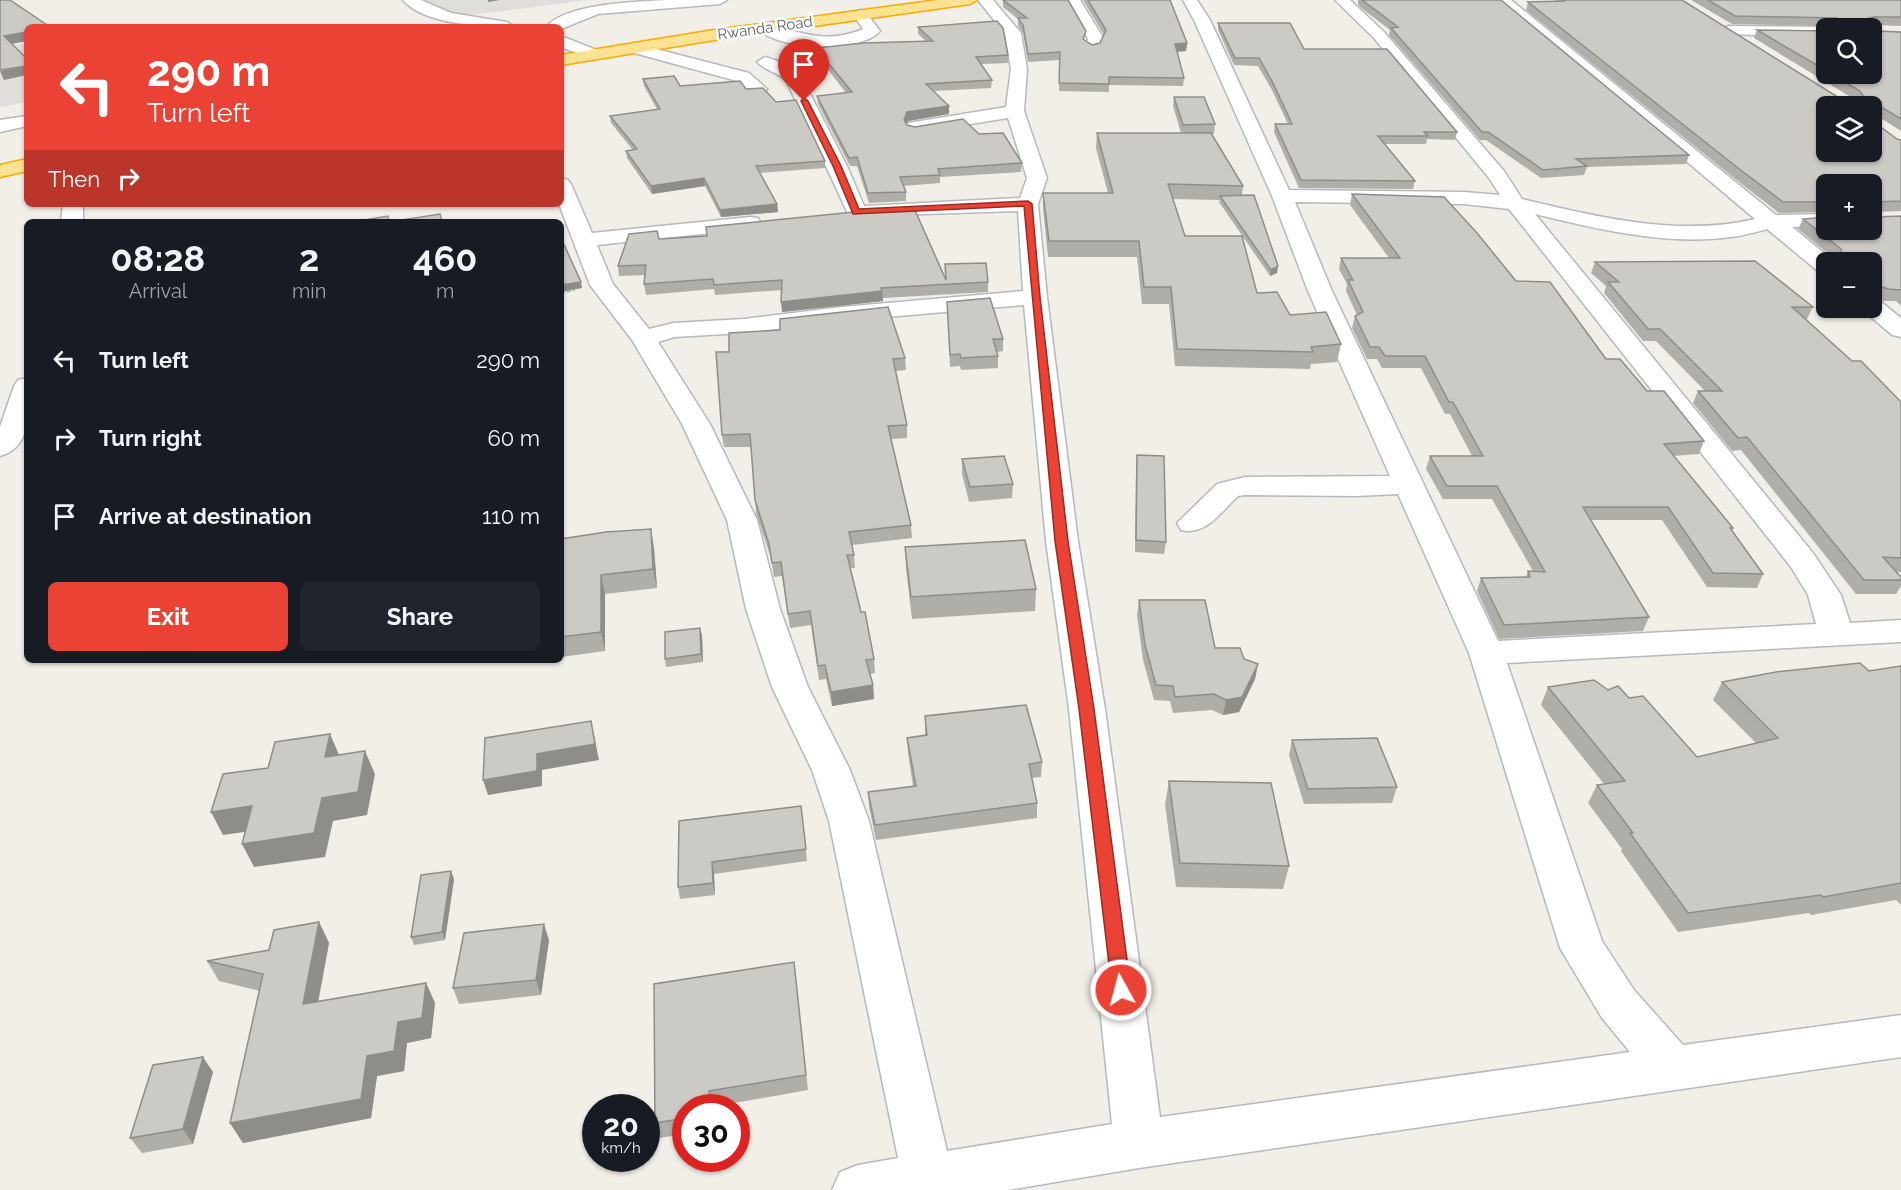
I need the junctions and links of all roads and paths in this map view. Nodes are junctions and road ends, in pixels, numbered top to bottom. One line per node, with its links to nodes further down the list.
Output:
1 (410, 0): 10 (street)
2 (720, 0): 11 (street)
3 (970, 0): 9 (highway, Rwanda Road)
4 (985, 0): 23 (street)
5 (1073, 0): 15 (street)
6 (1190, 0): 31 (street)
7 (1342, 0): 32 (street)
8 (1502, 0): 38 (street)
9 (860, 14): 12 (highway, Rwanda Road); 12 (street)
10 (488, 24)
11 (560, 24)
12 (765, 28): 16 (highway, Rwanda Road)
13 (1816, 32): 17 (street)
14 (564, 42): 18 (street)
15 (1093, 46)
16 (633, 48): 18 (highway, Rwanda Road); 21 (street)
17 (1758, 49)
18 (593, 54): 19 (highway, Rwanda Road)
19 (564, 59)
20 (765, 62): 34 (street)
21 (758, 89)
22 (24, 109): 24 (street)
23 (1015, 111): 27 (street); 33 (street)
24 (0, 113)
25 (24, 122): 26 (street)
26 (0, 126)
27 (915, 127)
28 (24, 166): 29 (highway)
29 (0, 171)
30 (564, 191): 39 (street)
31 (1282, 196): 32 (street); 47 (street)
32 (1515, 203): 38 (street); 50 (street)
33 (1028, 204): 34 (street); 41 (street)
34 (856, 212): 35 (street)
35 (832, 214)
36 (1816, 220): 38 (street)
37 (773, 221): 39 (street)
38 (1773, 221): 40 (street)
39 (585, 240): 44 (street)
40 (1816, 258)
41 (1035, 297): 44 (street); 54 (street)
42 (1882, 314): 43 (street)
43 (1901, 330)
44 (643, 338): 55 (street)
45 (24, 395): 46 (street)
46 (0, 447)
47 (1409, 484): 48 (street); 51 (street)
48 (1191, 523)
49 (1901, 631): 50 (street)
50 (1835, 635): 51 (street)
51 (1486, 653): 53 (street)
52 (1901, 1036): 53 (street)
53 (1673, 1068): 54 (street)
54 (1139, 1144): 55 (street)
55 (928, 1179): 56 (street)
56 (858, 1190)

